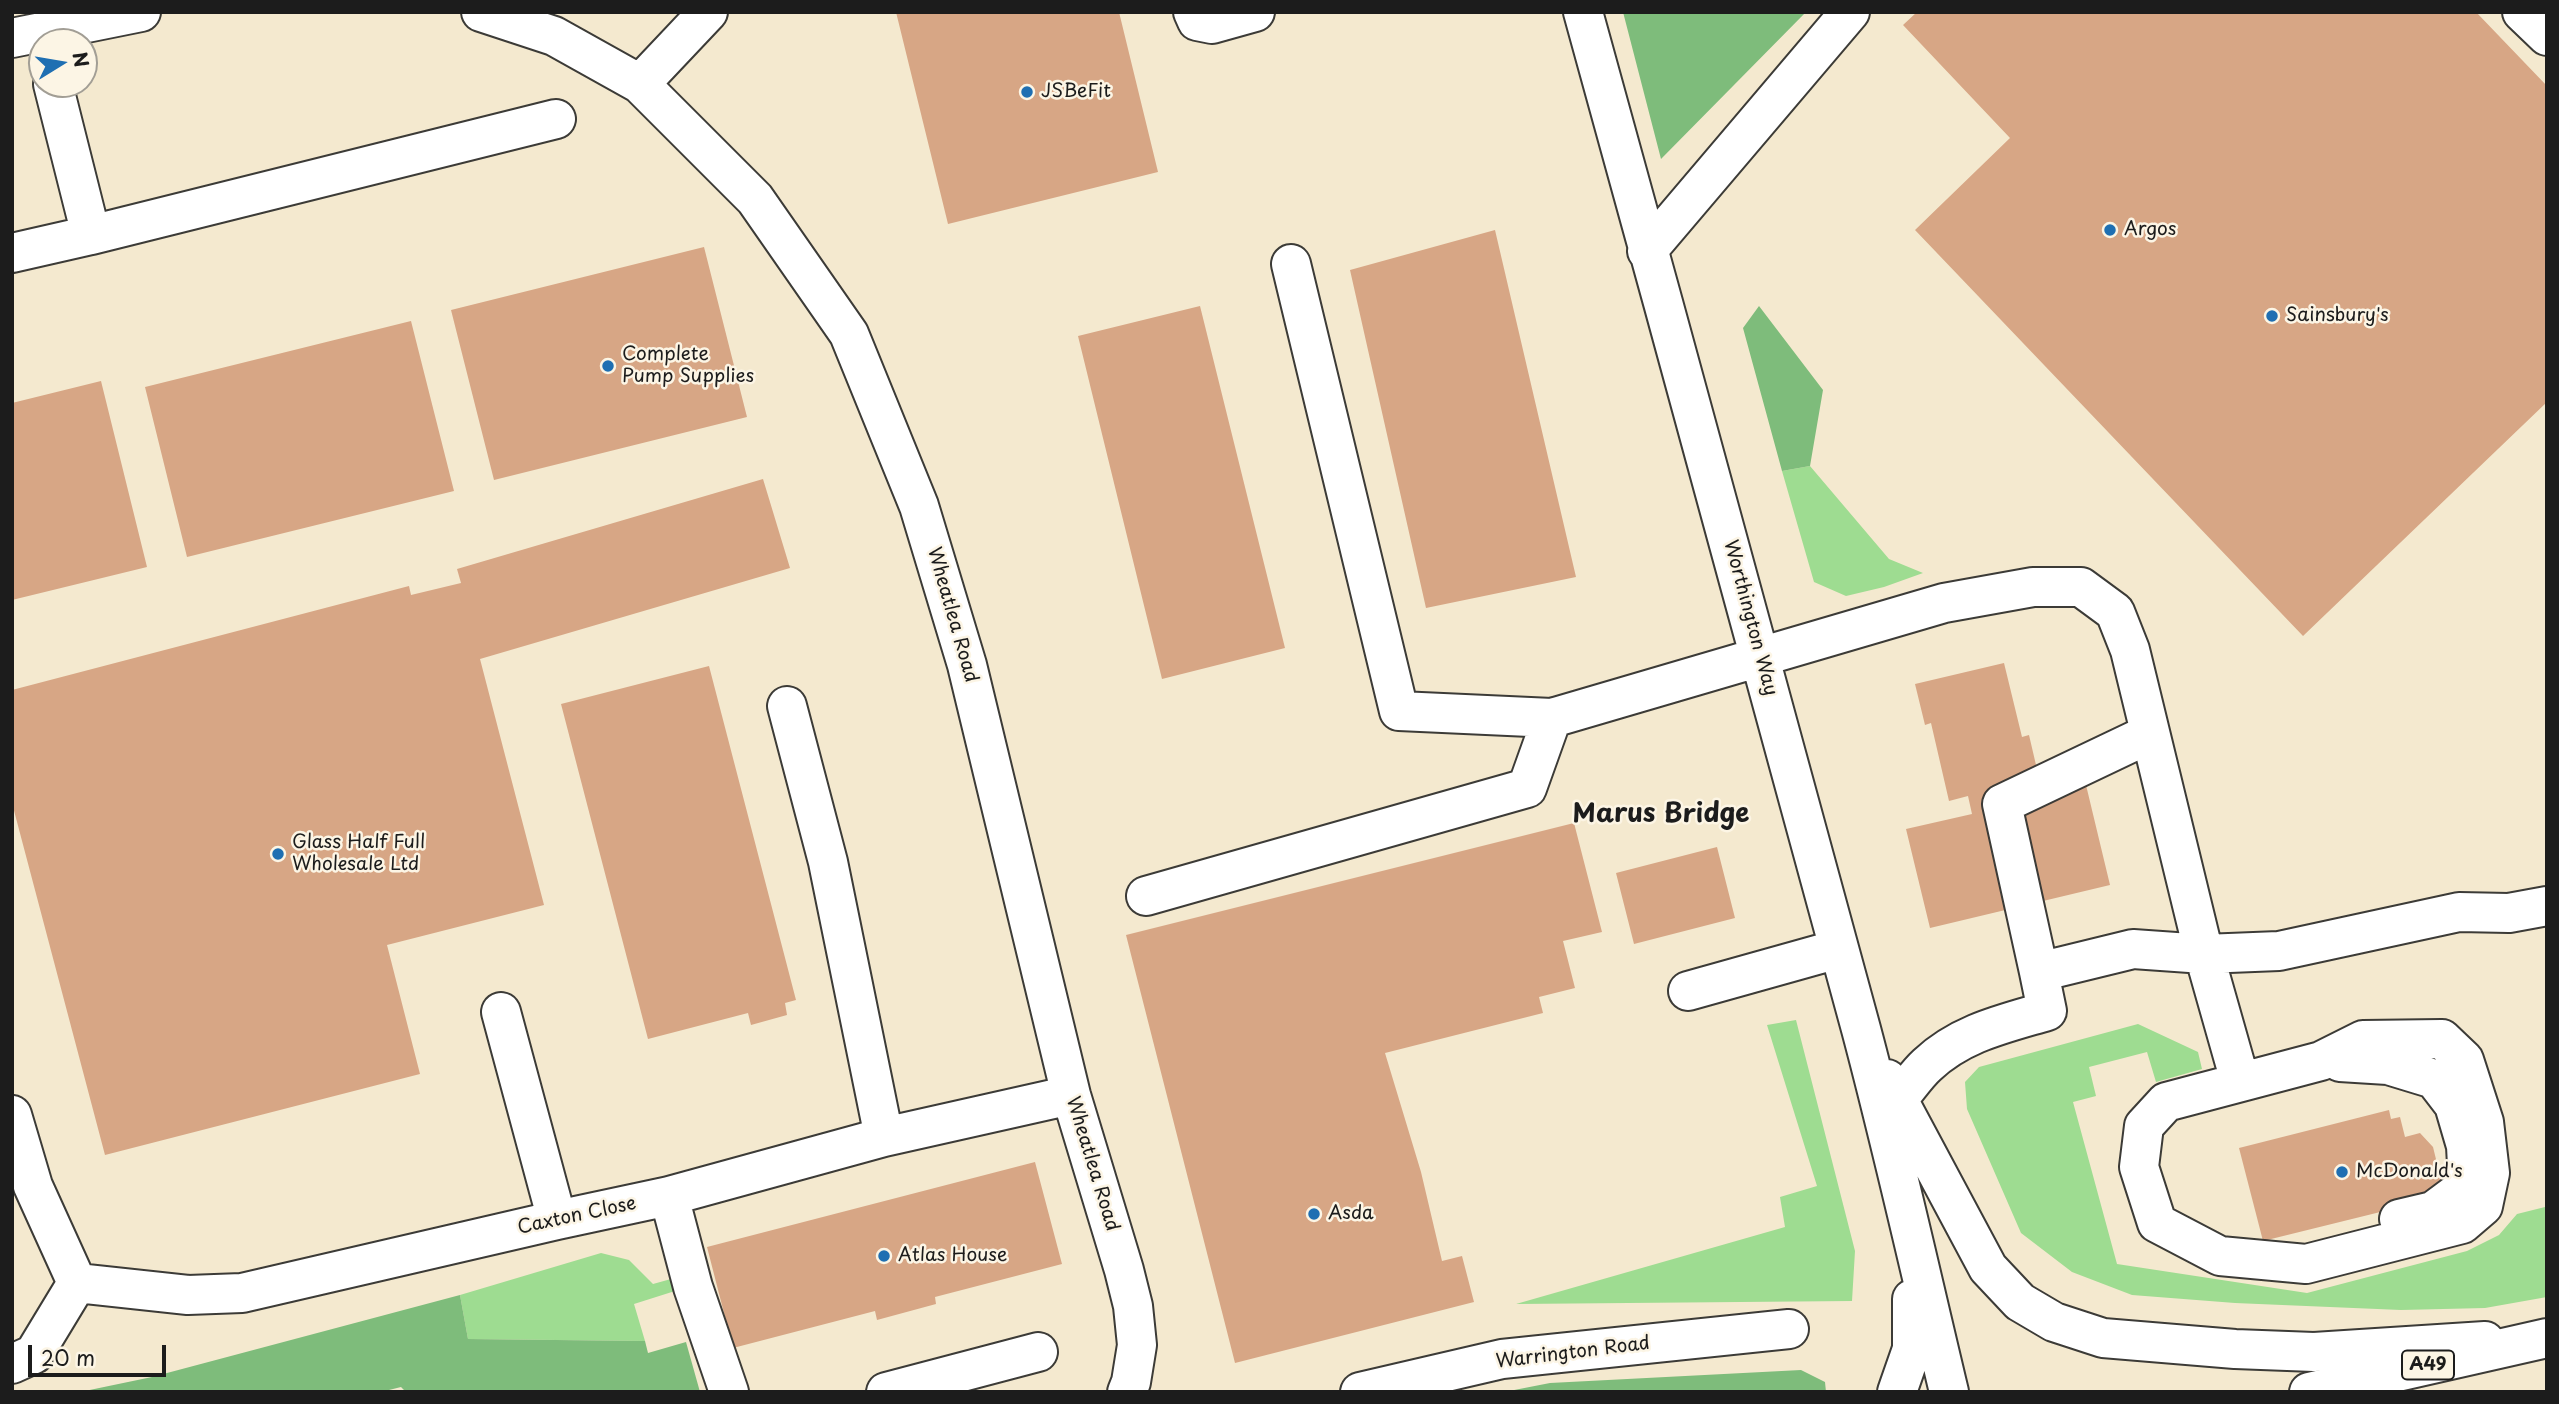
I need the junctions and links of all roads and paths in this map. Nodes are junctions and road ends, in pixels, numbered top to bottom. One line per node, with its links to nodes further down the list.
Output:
1 (141, 12): 9 (main road)
2 (481, 12): 11 (main road, Wheatlea Road)
3 (708, 12): 11 (main road)
4 (1193, 12): 5 (main road)
5 (1255, 12)
6 (1583, 12): 15 (main road, Worthington Way)
7 (1850, 12): 15 (main road)
8 (2522, 12): 10 (main road)
9 (74, 28)
10 (2547, 36)
11 (640, 84): 31 (main road, Wheatlea Road)
12 (57, 98): 14 (main road)
13 (556, 119): 14 (main road)
14 (91, 235): 16 (main road)
15 (1647, 251): 18 (main road, Worthington Way)
16 (12, 253)
17 (1291, 264): 20 (main road)
18 (1761, 655): 20 (main road); 21 (main road); 24 (main road, Worthington Way)
19 (787, 706): 34 (main road)
20 (1552, 718): 22 (main road)
21 (2149, 734): 25 (main road); 26 (main road)
22 (1146, 896)
23 (2547, 906): 25 (main road)
24 (1838, 948): 27 (main road); 29 (main road, Worthington Way)
25 (2204, 954): 26 (main road); 30 (main road)
26 (2039, 972): 32 (main road)
27 (1688, 991)
28 (501, 1012): 36 (main road)
29 (1861, 1031): 32 (main road); 37 (main road, Worthington Way)
30 (2240, 1081): 30 (main road)
31 (1071, 1095): 34 (main road, Caxton Close); 45 (main road, Wheatlea Road)
32 (1898, 1100): 40 (main road)
33 (12, 1115): 38 (main road)
34 (884, 1137): 35 (main road, Caxton Close)
35 (669, 1196): 36 (main road, Caxton Close); 43 (main road)
36 (557, 1220): 38 (main road, Caxton Close)
37 (1909, 1226): 47 (main road, Worthington Way); 48 (main road, Worthington Way)
38 (77, 1283): 42 (main road)
39 (1789, 1329): 46 (main road, Warrington Road)
40 (2547, 1338): 49 (main road, A49)
41 (1038, 1352): 44 (main road)
42 (12, 1364)
43 (729, 1392)
44 (886, 1392)
45 (1127, 1392)
46 (1360, 1392)
47 (1898, 1392)
48 (1949, 1392)
49 (2309, 1392)

